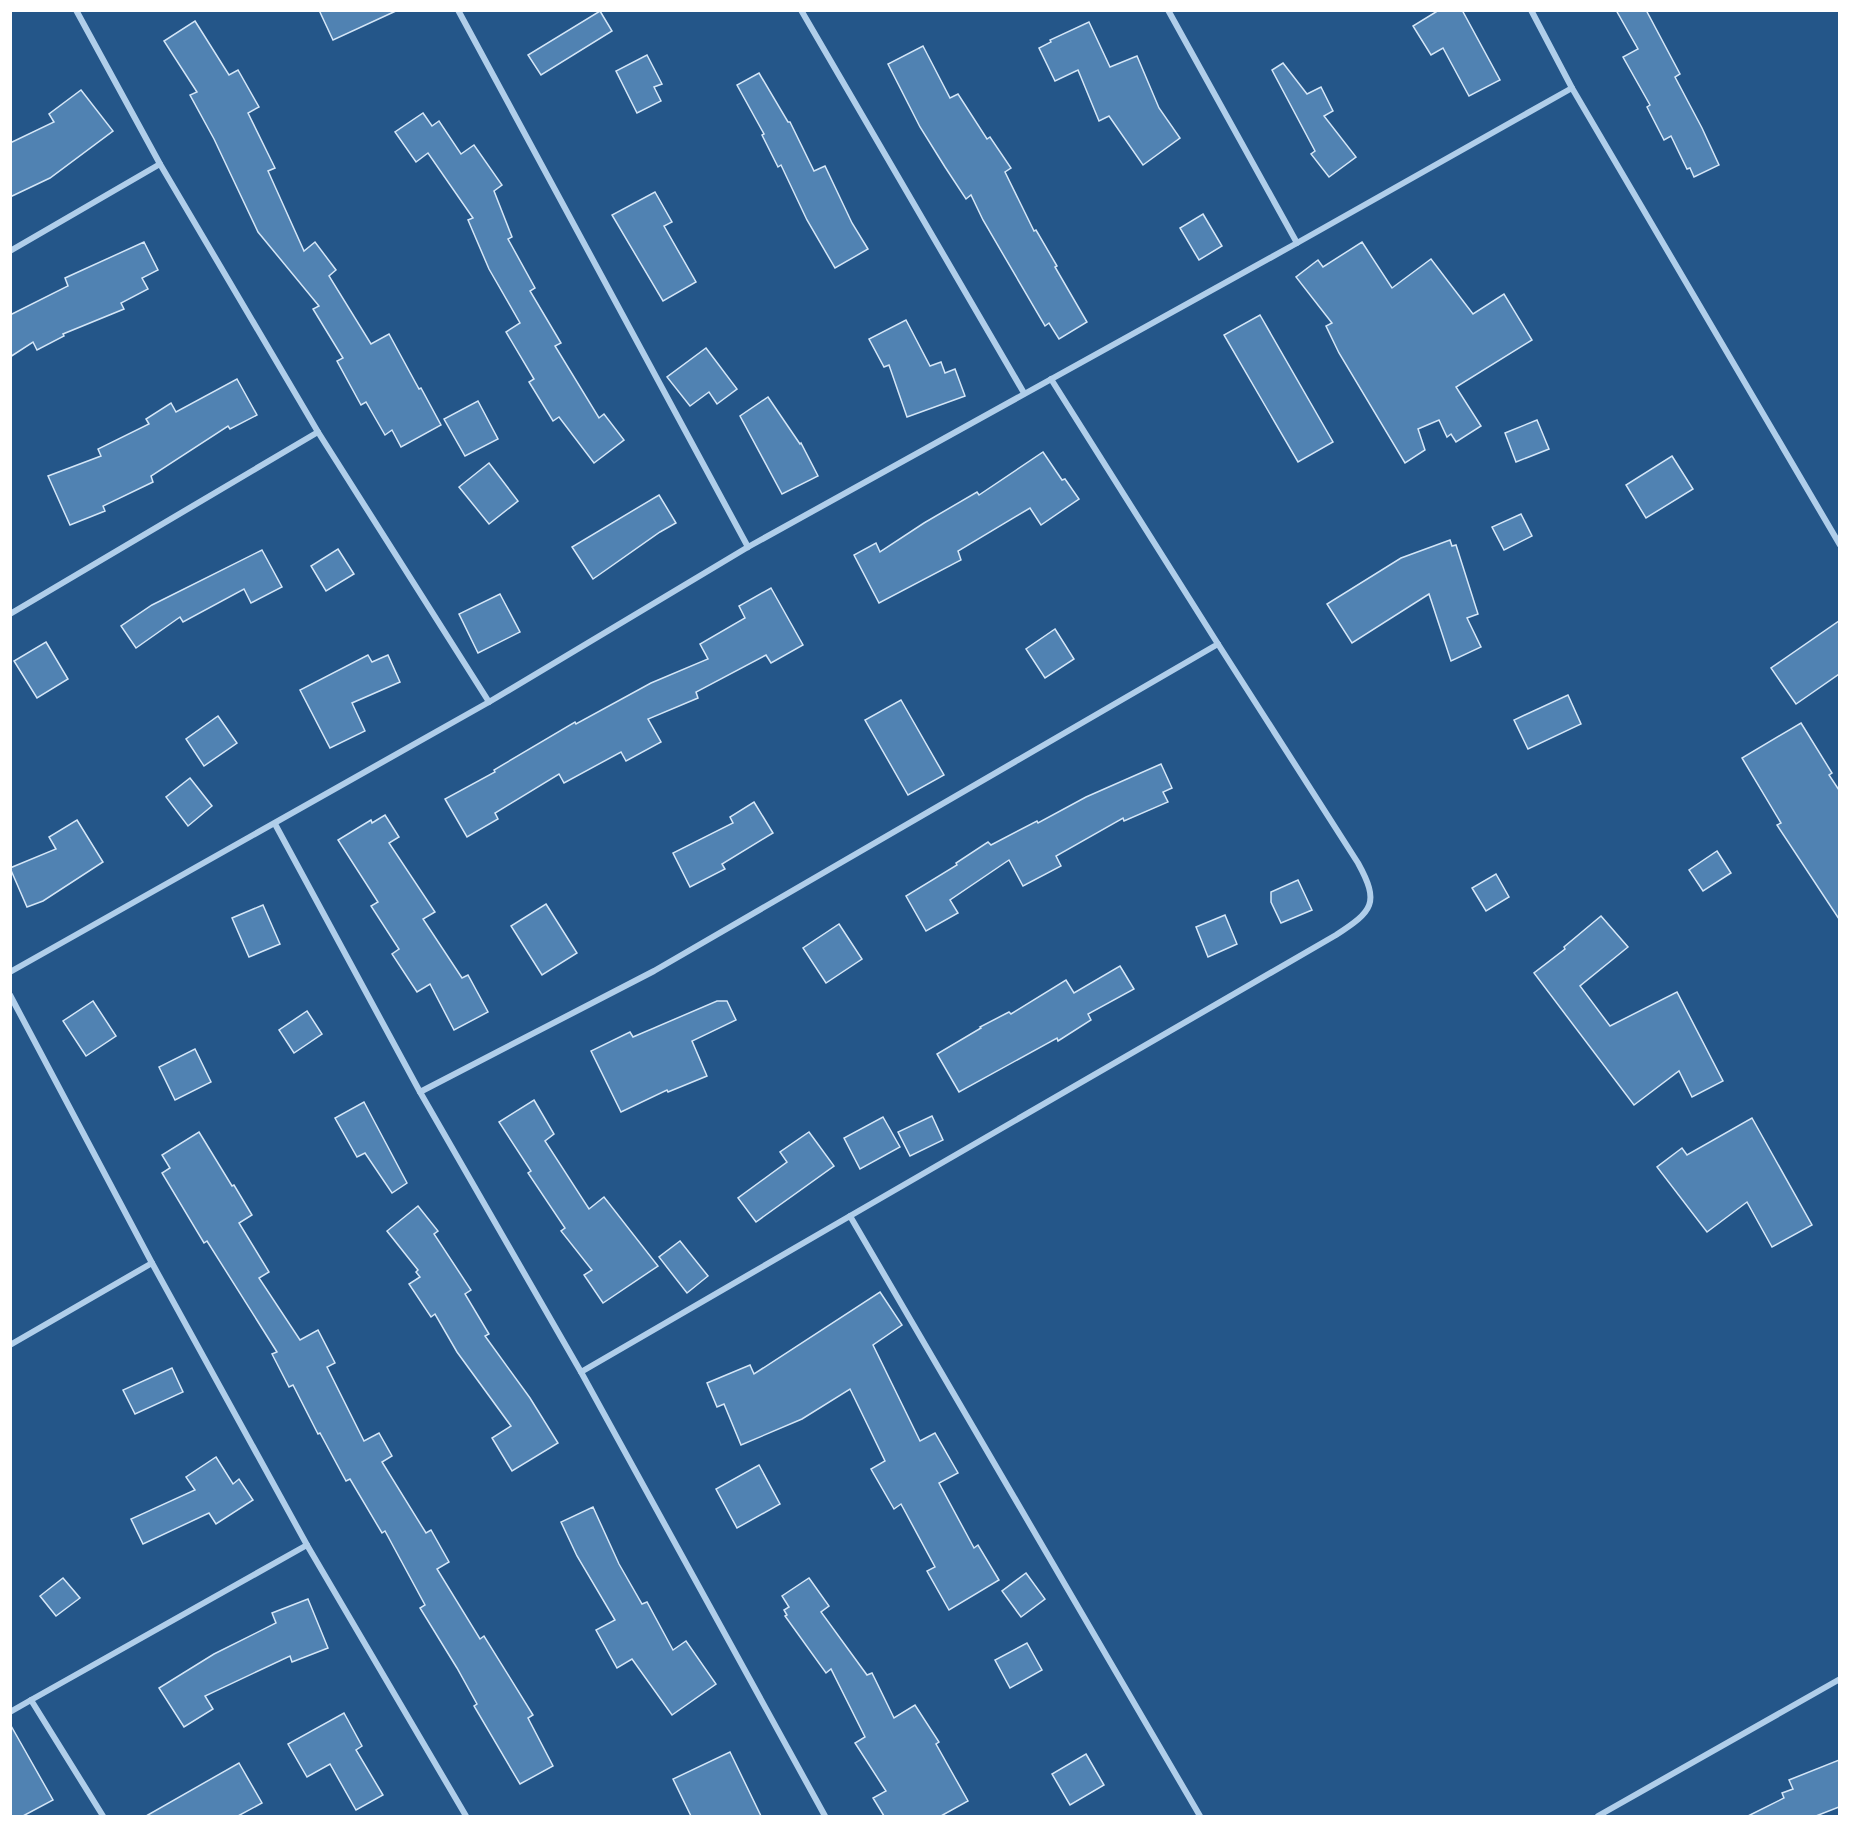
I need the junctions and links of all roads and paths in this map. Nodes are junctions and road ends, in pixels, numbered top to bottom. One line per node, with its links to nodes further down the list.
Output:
1 (76, 10): 7 (street)
2 (458, 10): 15 (street)
3 (801, 10): 11 (street)
4 (1168, 10): 8 (street)
5 (1531, 10): 6 (street)
6 (1572, 88): 8 (street); 13 (street)
7 (160, 164): 9 (street); 12 (street)
8 (1297, 243): 10 (street)
9 (10, 251)
10 (1051, 379): 11 (street); 17 (street)
11 (1024, 393): 15 (street)
12 (318, 432): 16 (street); 18 (street)
13 (1837, 536): 14 (street)
14 (1839, 545)
15 (748, 547): 18 (street)
16 (10, 614)
17 (1218, 644): 22 (street); 23 (street)
18 (489, 702): 19 (street)
19 (275, 824): 20 (street); 22 (street)
20 (10, 972)
21 (10, 994): 24 (street)
22 (420, 1092): 26 (street)
23 (850, 1216): 26 (street); 34 (street)
24 (152, 1263): 25 (street); 27 (street)
25 (10, 1345)
26 (581, 1372): 33 (street)
27 (307, 1545): 29 (street); 32 (street)
28 (1839, 1679): 35 (street)
29 (31, 1700): 30 (street); 31 (street)
30 (10, 1712)
31 (103, 1816)
32 (466, 1816)
33 (825, 1816)
34 (1200, 1816)
35 (1598, 1816)

